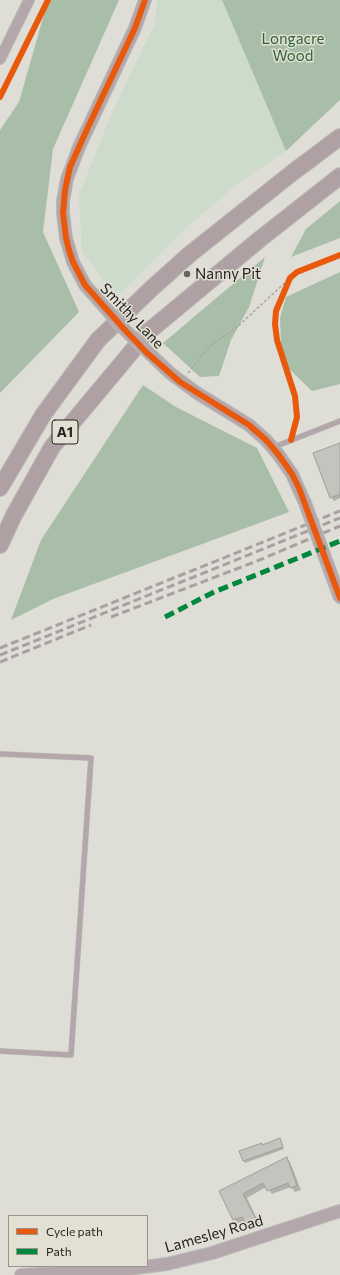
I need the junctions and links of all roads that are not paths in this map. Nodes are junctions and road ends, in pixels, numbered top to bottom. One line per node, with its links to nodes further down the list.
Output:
1 (29, 0): 3 (street)
2 (145, 0): 7 (street, Smithy Lane, bridge)
3 (0, 59)
4 (340, 137): 8 (highway, A1)
5 (340, 176): 9 (highway, A1)
6 (340, 421): 7 (lane)
7 (273, 447): 10 (street, Smithy Lane, bridge)
8 (0, 488)
9 (0, 544)
10 (340, 598)
11 (0, 754): 12 (lane)
12 (0, 1051)
13 (340, 1211): 14 (street, Lamesley Road)
14 (148, 1266)
15 (144, 1267): 16 (street, Lamesley Road)
16 (21, 1275)

